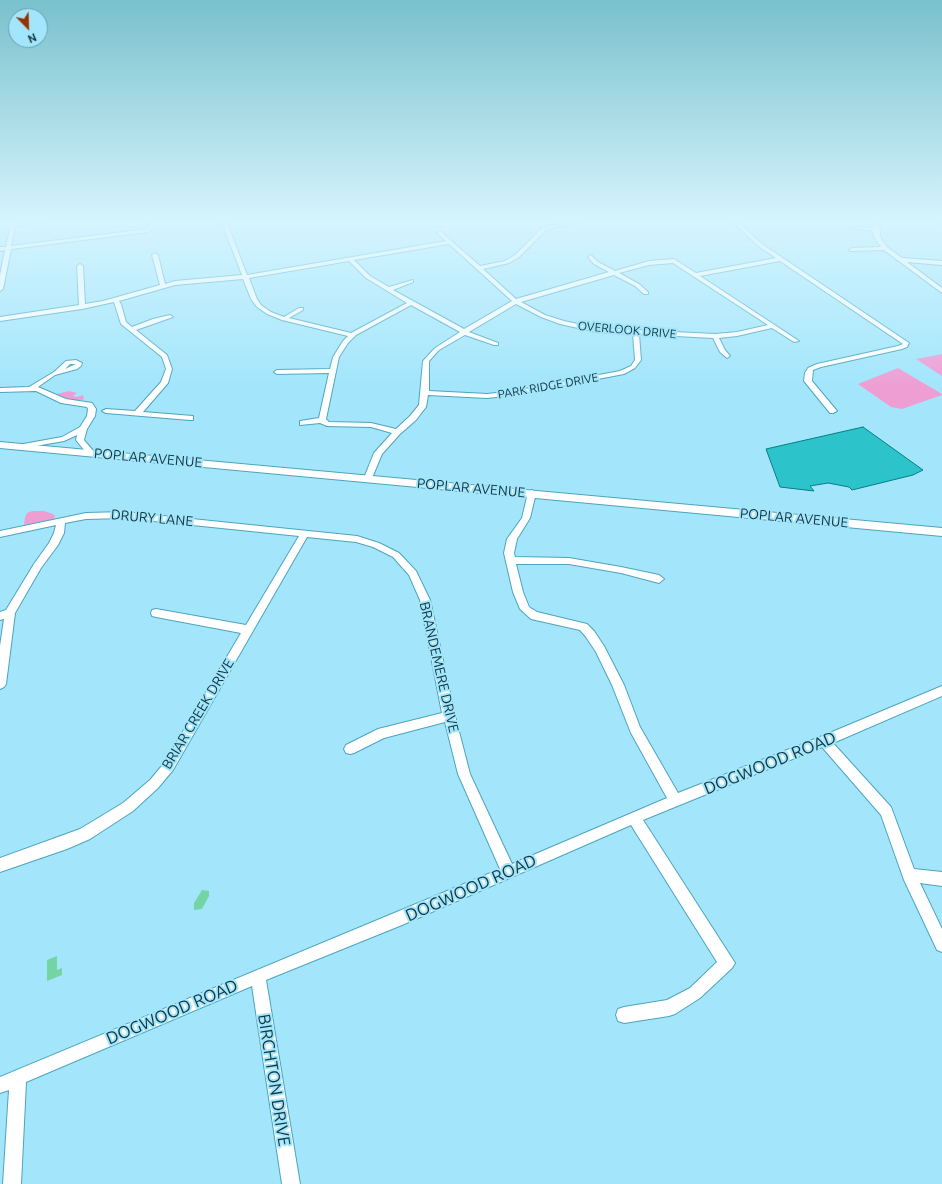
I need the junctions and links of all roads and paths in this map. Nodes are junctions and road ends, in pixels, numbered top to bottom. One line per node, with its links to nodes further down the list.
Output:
1 (3, 275): 15 (street)
2 (80, 275): 22 (street)
3 (160, 275): 14 (street)
4 (257, 275): 12 (street)
5 (366, 275): 16 (street)
6 (486, 275): 20 (street, OVERLOOK DRIVE)
7 (605, 275): 20 (street)
8 (617, 275): 18 (street)
9 (695, 275): 27 (street)
10 (805, 275): 43 (street)
11 (921, 275): 17 (street)
12 (246, 277): 14 (street); 25 (street)
13 (411, 281): 16 (street)
14 (163, 286): 19 (street)
15 (0, 289)
16 (389, 289): 21 (street)
17 (942, 291)
18 (646, 293)
19 (115, 300): 22 (street); 28 (street)
20 (515, 301): 29 (street); 30 (street, OVERLOOK DRIVE)
21 (411, 303): 29 (street); 31 (street)
22 (82, 306): 26 (street)
23 (301, 308): 25 (street)
24 (170, 317): 28 (street)
25 (284, 318): 31 (street)
26 (0, 319)
27 (774, 326): 32 (street, OVERLOOK DRIVE); 33 (street)
28 (130, 330): 44 (street)
29 (464, 332): 34 (street); 41 (street)
30 (636, 332): 32 (street, OVERLOOK DRIVE); 41 (street, PARK RIDGE DRIVE)
31 (353, 335): 36 (street)
32 (715, 336): 35 (street)
33 (796, 341)
34 (496, 344)
35 (727, 356)
36 (333, 371): 38 (street); 46 (street)
37 (57, 372): 39 (street)
38 (277, 372)
39 (32, 388): 40 (street); 48 (street)
40 (0, 390)
41 (425, 393): 49 (street)
42 (106, 411): 44 (street)
43 (833, 411)
44 (137, 414): 45 (street)
45 (190, 418)
46 (322, 420): 47 (street); 49 (street)
47 (303, 423)
48 (83, 429): 51 (street); 52 (street)
49 (397, 432): 53 (street)
50 (0, 445): 51 (main road, POPLAR AVENUE)
51 (21, 447): 52 (main road, POPLAR AVENUE)
52 (90, 453): 53 (main road, POPLAR AVENUE)
53 (368, 478): 54 (main road, POPLAR AVENUE)
54 (532, 493): 56 (main road, POPLAR AVENUE); 59 (street)
55 (61, 521): 57 (street, DRURY LANE); 58 (street, DRURY LANE); 62 (street)
56 (942, 532)
57 (305, 533): 63 (street, BRIAR CREEK DRIVE); 66 (street, BRANDEMERE DRIVE)
58 (0, 534)
59 (511, 562): 60 (street); 69 (street)
60 (659, 579)
61 (156, 613): 63 (street)
62 (5, 614): 64 (street)
63 (249, 630): 71 (street, BRIAR CREEK DRIVE)
64 (0, 684)
65 (942, 691): 67 (street, DOGWOOD ROAD)
66 (449, 716): 68 (street); 72 (street, BRANDEMERE DRIVE)
67 (824, 741): 69 (street, DOGWOOD ROAD); 73 (street)
68 (350, 749)
69 (676, 801): 70 (street, DOGWOOD ROAD)
70 (634, 818): 72 (street, DOGWOOD ROAD); 77 (street)
71 (0, 865)
72 (508, 871): 76 (street, DOGWOOD ROAD)
73 (909, 875): 74 (street); 75 (street)
74 (942, 879)
75 (942, 945)
76 (258, 976): 78 (street, DOGWOOD ROAD); 81 (street, BIRCHTON DRIVE)
77 (624, 1015)
78 (18, 1078): 79 (street, DOGWOOD ROAD); 80 (street)
79 (0, 1085)
80 (12, 1184)
81 (291, 1184)

